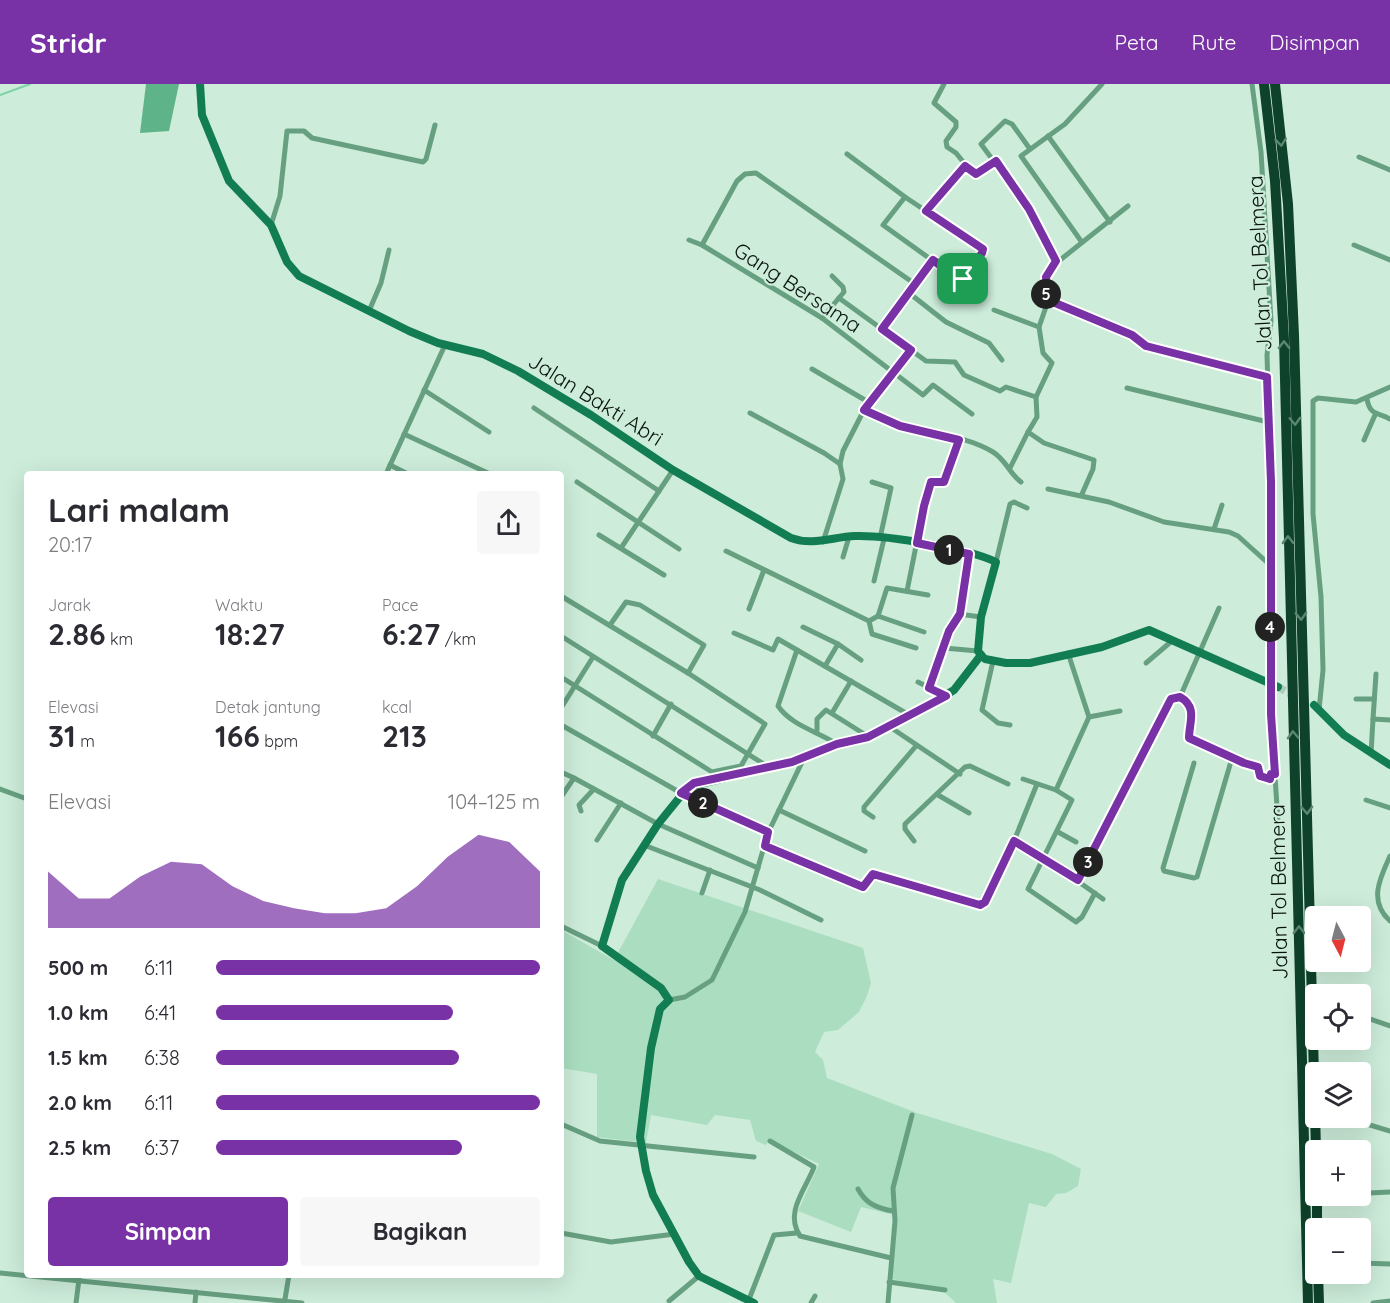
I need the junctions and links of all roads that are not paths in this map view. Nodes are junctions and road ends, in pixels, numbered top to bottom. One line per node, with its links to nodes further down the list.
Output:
1 (200, 84): 19 (street, Jalan Bakti Abri)
2 (944, 84): 13 (street)
3 (1102, 84): 8 (street)
4 (1252, 84): 43 (street)
5 (1264, 84): 243 (highway, Jalan Tol Belmera, one-way to 5)
6 (1275, 84): 209 (highway, Jalan Tol Belmera, one-way to 209)
7 (435, 125): 19 (street)
8 (1048, 136): 9 (street); 18 (street)
9 (1030, 149): 12 (street); 21 (street)
10 (847, 154): 15 (street)
11 (1359, 157): 14 (street)
12 (996, 161): 13 (street); 27 (street)
13 (965, 166): 17 (street)
14 (1390, 170)
15 (905, 197): 17 (street); 25 (street)
16 (1128, 206): 18 (street)
17 (926, 211): 25 (street)
18 (1110, 222): 21 (street)
19 (272, 225): 33 (street, Jalan Bakti Abri)
20 (689, 240): 22 (street, Gang Bersama)
21 (1080, 241): 27 (street)
22 (702, 245): 29 (street); 35 (street, Gang Bersama)
23 (1354, 245): 26 (street)
24 (389, 250): 33 (street)
25 (933, 260): 29 (street)
26 (1390, 260)
27 (1056, 261): 32 (street)
28 (832, 276): 31 (street)
29 (915, 284): 30 (street)
30 (909, 293): 37 (street); 40 (street)
31 (839, 298): 35 (street); 37 (street)
32 (1048, 300): 36 (street); 43 (street)
33 (369, 310): 38 (street, Jalan Bakti Abri)
34 (994, 310): 36 (street)
35 (822, 318): 42 (street, Gang Bersama)
36 (1039, 327): 47 (street)
37 (882, 329): 39 (street)
38 (445, 345): 46 (street); 65 (street, Jalan Bakti Abri)
39 (911, 350): 42 (street); 47 (street)
40 (1002, 360)
41 (812, 369): 49 (street)
42 (893, 372): 49 (street); 53 (street, Gang Bersama)
43 (1267, 377): 56 (street)
44 (1390, 387): 48 (street)
45 (1127, 388): 56 (street)
46 (424, 390): 57 (street); 59 (street)
47 (1036, 397): 58 (street)
48 (1367, 399): 54 (street); 135 (street)
49 (870, 403): 51 (street)
50 (534, 408): 73 (street)
51 (864, 410): 60 (street); 62 (street)
52 (750, 413): 62 (street)
53 (972, 414)
54 (1375, 415): 55 (street); 61 (street)
55 (1390, 419)
56 (1268, 422): 90 (street)
57 (489, 432)
58 (1028, 432): 64 (street); 74 (street)
59 (404, 434): 63 (street); 68 (street)
60 (959, 440): 64 (street); 83 (street)
61 (1364, 440)
62 (840, 464): 82 (street)
63 (390, 465): 66 (street); 67 (street)
64 (1010, 468): 71 (street)
65 (673, 470): 73 (street); 82 (street, Jalan Bakti Abri)
66 (387, 471)
67 (402, 471)
68 (484, 471)
69 (577, 482): 77 (street)
70 (872, 482): 81 (street)
71 (1021, 482)
72 (1048, 489): 74 (street)
73 (659, 490): 77 (street)
74 (1082, 494): 78 (street)
75 (1222, 506): 78 (street)
76 (1027, 508): 89 (street)
77 (638, 522): 84 (street); 85 (street)
78 (1214, 529): 90 (street)
79 (599, 535): 84 (street)
80 (849, 537): 81 (street, Jalan Bakti Abri); 82 (street, Jalan Bakti Abri); 88 (street)
81 (882, 539): 83 (street, Jalan Bakti Abri); 93 (street)
82 (823, 542)
83 (917, 543): 87 (street, Jalan Bakti Abri); 94 (street)
84 (621, 548): 92 (street)
85 (679, 549)
86 (726, 551): 91 (street)
87 (969, 554): 89 (street, Jalan Bakti Abri); 99 (street)
88 (843, 557)
89 (996, 562): 101 (street)
90 (1270, 565): 127 (street)
91 (764, 570): 98 (street); 102 (street)
92 (664, 575)
93 (874, 581)
94 (907, 591): 95 (street); 100 (street)
95 (928, 595)
96 (564, 598): 103 (street)
97 (1219, 608): 113 (street)
98 (748, 609)
99 (960, 614): 101 (street); 111 (street)
100 (878, 616): 102 (street); 105 (street)
101 (981, 617): 114 (street)
102 (869, 621): 110 (street)
103 (610, 625): 121 (street); 121 (street)
104 (803, 627): 109 (street)
105 (924, 632)
106 (734, 633): 112 (street)
107 (564, 638): 116 (street)
108 (1173, 640): 113 (street); 115 (street); 119 (street)
109 (838, 644): 117 (street); 120 (street)
110 (916, 648)
111 (944, 648): 114 (street); 128 (street)
112 (797, 650): 120 (street); 145 (street)
113 (1198, 651): 127 (street); 130 (street)
114 (979, 653): 118 (street); 129 (street)
115 (1068, 653): 118 (street); 139 (street)
116 (593, 657): 126 (street); 134 (street)
117 (861, 660)
118 (993, 661): 142 (street)
119 (1146, 663)
120 (825, 666): 124 (street)
121 (688, 673): 150 (street)
122 (1376, 675): 132 (street)
123 (564, 679): 126 (street)
124 (850, 681): 137 (street); 138 (street)
125 (918, 682): 128 (street)
126 (575, 686): 133 (street); 146 (street)
127 (1275, 686): 159 (street)
128 (929, 688): 129 (street)
129 (946, 696): 138 (street)
130 (1180, 697): 153 (street); 193 (street)
131 (1356, 699): 132 (street)
132 (1374, 699): 140 (street)
133 (564, 703)
134 (671, 704): 146 (street); 150 (street)
135 (1317, 707): 151 (street)
136 (1120, 711): 139 (street)
137 (832, 713): 145 (street); 147 (street)
138 (911, 716): 144 (street)
139 (1089, 717): 166 (street)
140 (1373, 719): 141 (street); 151 (street)
141 (1390, 720)
142 (1010, 725)
143 (564, 727): 168 (street)
144 (890, 727): 147 (street); 149 (street)
145 (817, 730): 148 (street)
146 (653, 736): 150 (street)
147 (868, 737): 148 (street)
148 (837, 744): 152 (street)
149 (916, 746): 158 (street); 177 (street)
150 (750, 753): 156 (street)
151 (1371, 754): 155 (street)
152 (804, 758): 156 (street); 174 (street)
153 (1232, 758): 154 (street); 159 (street)
154 (1194, 763)
155 (1390, 765)
156 (767, 766): 168 (street)
157 (564, 774): 160 (street)
158 (960, 774): 162 (street); 169 (street)
159 (1275, 774): 181 (street)
160 (573, 778): 165 (street); 167 (street)
161 (1023, 779): 163 (street)
162 (1008, 784)
163 (1037, 784): 166 (street); 184 (street)
164 (0, 789): 170 (street)
165 (594, 789): 172 (street); 175 (street)
166 (1056, 790): 180 (street)
167 (564, 792)
168 (681, 793): 178 (street); 179 (street)
169 (938, 795): 176 (street); 183 (street)
170 (24, 798)
171 (1366, 800): 173 (street)
172 (621, 803): 178 (street); 182 (street)
173 (1390, 808)
174 (779, 810): 179 (street); 188 (street)
175 (581, 811)
176 (969, 813)
177 (873, 818)
178 (658, 824): 186 (street); 191 (street)
179 (768, 832): 187 (street)
180 (1058, 832): 185 (street); 190 (street)
181 (1279, 838)
182 (597, 840)
183 (915, 841)
184 (1014, 841): 187 (street); 190 (street)
185 (1076, 842)
186 (644, 844): 192 (street); 201 (street)
187 (765, 846): 191 (street)
188 (865, 851)
189 (1390, 856): 199 (street)
190 (1045, 858): 193 (street); 196 (street)
191 (758, 868): 194 (street)
192 (710, 870): 194 (street); 195 (street)
193 (1078, 880): 196 (street)
194 (753, 888): 198 (street); 202 (street)
195 (702, 893)
196 (1095, 893): 197 (street)
197 (1103, 898)
198 (821, 920)
199 (1390, 921)
200 (564, 927): 201 (street)
201 (602, 946): 202 (street)
202 (669, 1000): 211 (street)
203 (1371, 1019): 204 (street)
204 (1390, 1026)
205 (912, 1114): 216 (street)
206 (564, 1125): 211 (street)
207 (1371, 1125): 208 (street)
208 (1390, 1131)
209 (1316, 1140)
210 (770, 1141): 218 (street)
211 (640, 1145): 212 (street); 217 (street)
212 (754, 1157)
213 (858, 1189): 216 (street)
214 (1390, 1192): 215 (street)
215 (1371, 1193)
216 (893, 1211): 220 (street)
217 (675, 1233): 219 (street); 225 (street)
218 (797, 1233): 220 (street); 237 (street)
219 (564, 1234)
220 (891, 1258): 229 (street)
221 (1371, 1263): 222 (street)
222 (1390, 1264)
223 (0, 1273): 224 (street)
224 (24, 1275)
225 (699, 1276): 235 (street); 237 (street)
226 (65, 1278): 228 (street)
227 (288, 1278): 234 (street)
228 (78, 1279): 232 (street); 238 (street)
229 (889, 1282): 231 (street); 242 (street)
230 (1318, 1284): 244 (highway)
231 (945, 1290)
232 (196, 1292): 234 (street); 239 (street)
233 (815, 1296): 241 (street)
234 (285, 1299): 240 (street)
235 (669, 1301)
236 (1390, 1301): 245 (street)
237 (750, 1302)
238 (76, 1303)
239 (195, 1303)
240 (302, 1303)
241 (811, 1303)
242 (888, 1303)
243 (1308, 1303)
244 (1318, 1303)
245 (1373, 1303)

